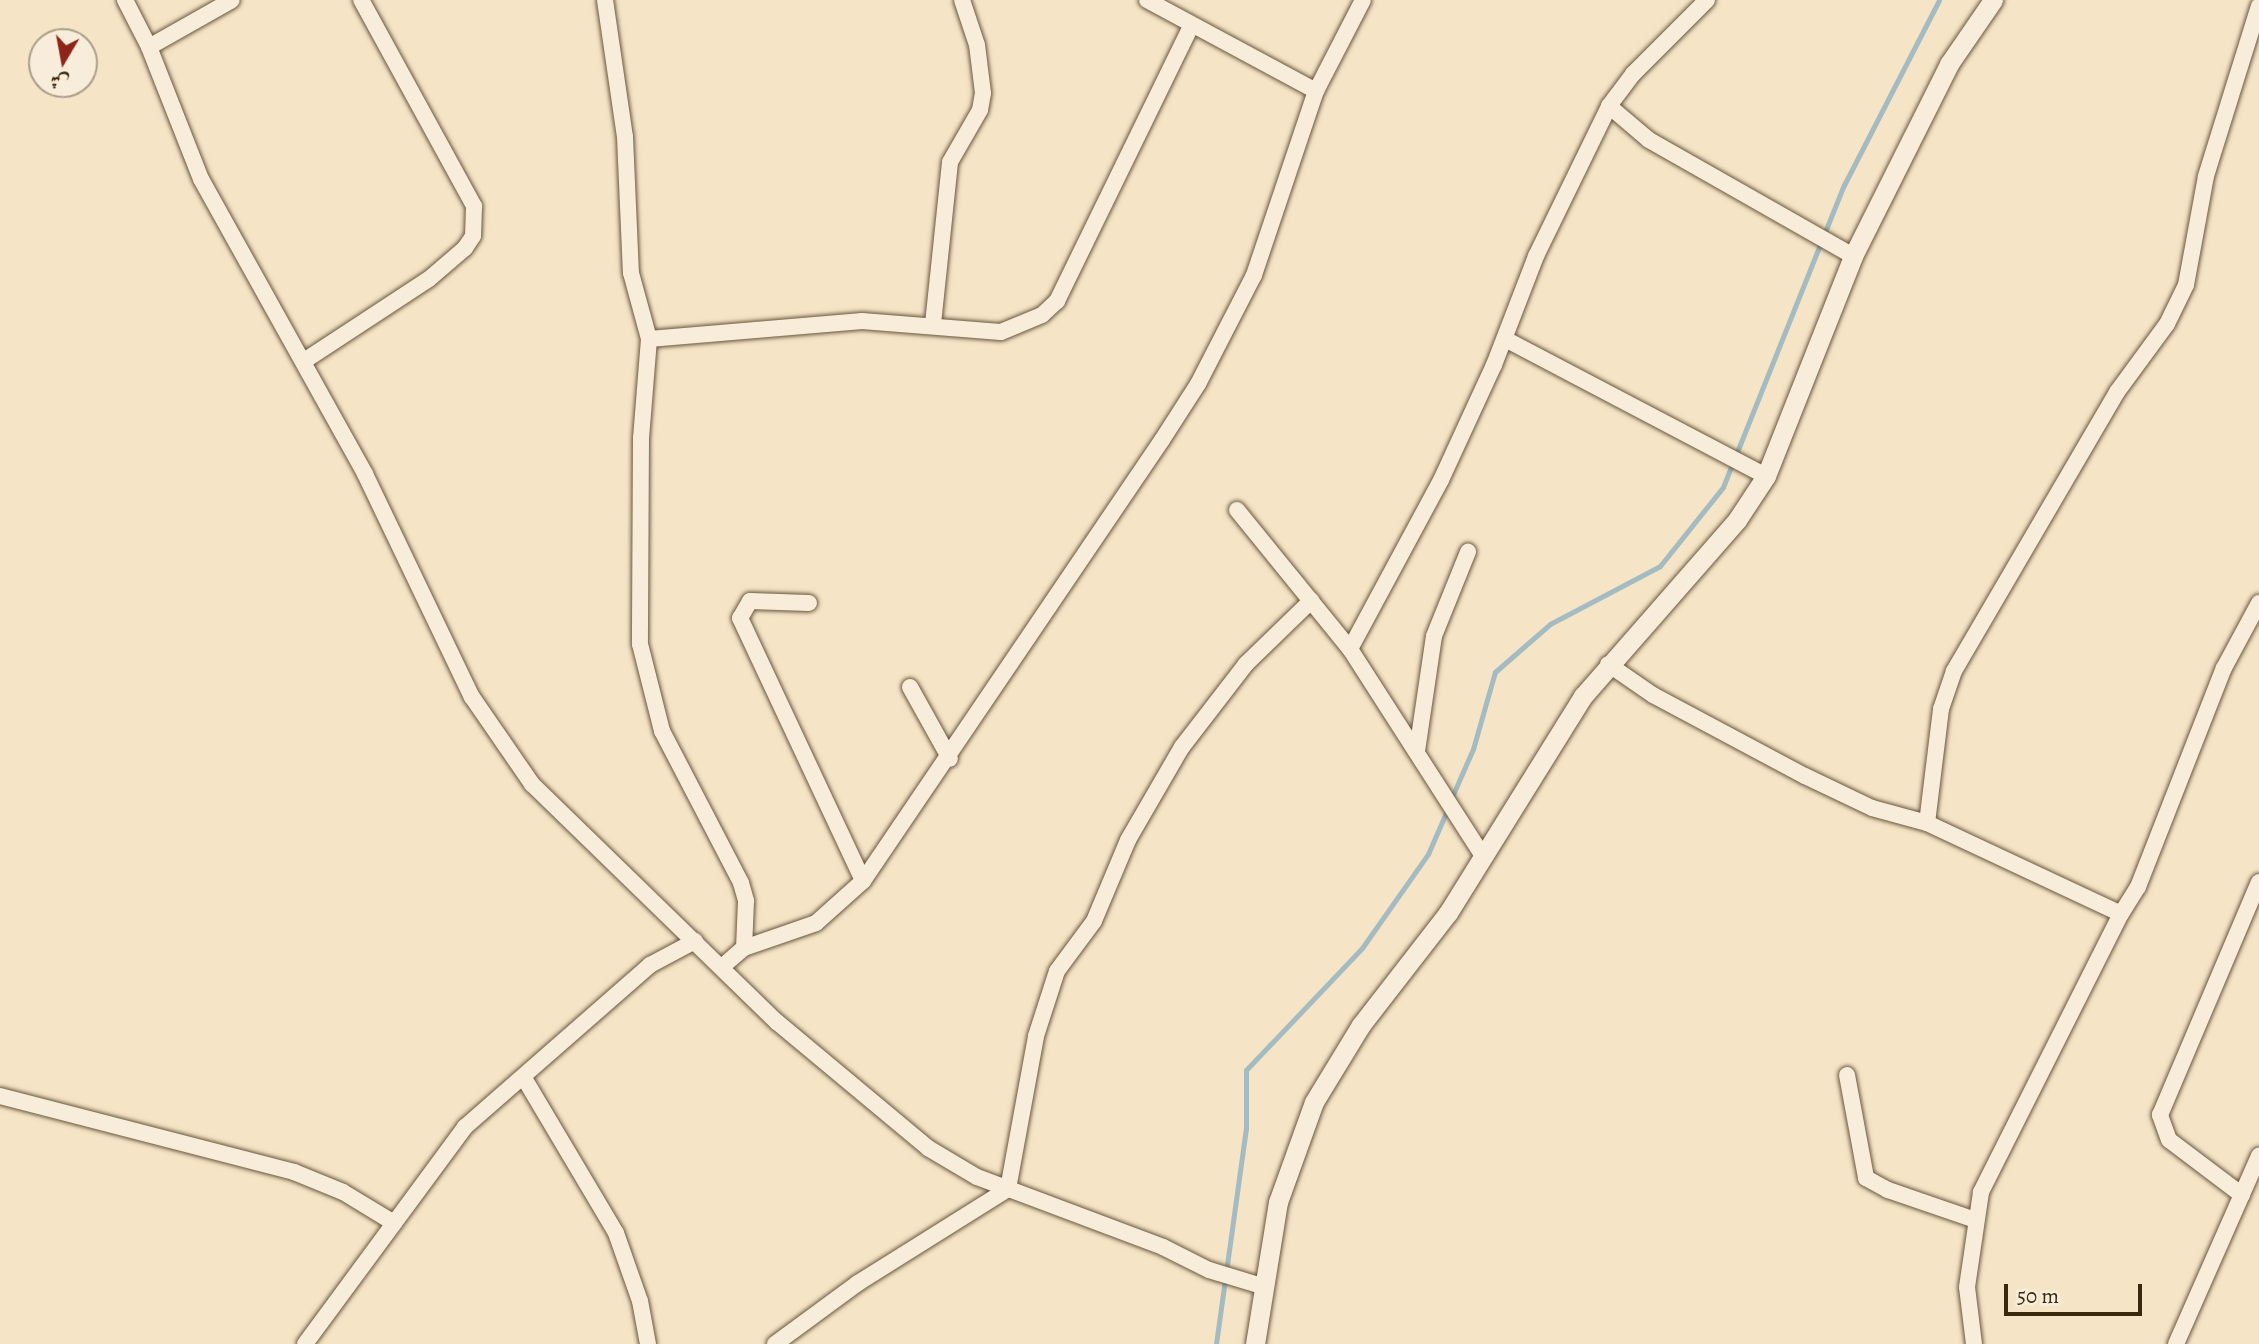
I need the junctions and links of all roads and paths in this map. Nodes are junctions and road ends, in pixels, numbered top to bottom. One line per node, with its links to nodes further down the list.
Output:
1 (125, 0): 12 (street)
2 (232, 0): 12 (street)
3 (360, 0): 19 (street)
4 (605, 0): 17 (street)
5 (962, 0): 16 (street)
6 (1147, 0): 11 (street)
7 (1363, 0): 13 (street)
8 (1707, 0): 14 (street)
9 (1993, 0): 15 (street)
10 (2259, 6): 31 (street)
11 (1191, 26): 13 (street); 16 (street)
12 (149, 47): 19 (street)
13 (1316, 91): 30 (street)
14 (1609, 106): 15 (street); 18 (street)
15 (1853, 256): 20 (street)
16 (933, 324): 17 (street)
17 (649, 339): 37 (street)
18 (1504, 339): 20 (street); 26 (street)
19 (304, 361): 36 (street)
20 (1766, 476): 27 (street)
21 (1237, 510): 23 (street)
22 (1468, 552): 29 (street)
23 (1311, 601): 26 (street); 43 (street)
24 (809, 603): 33 (street)
25 (2259, 603): 35 (street)
26 (1350, 649): 29 (street)
27 (1608, 664): 31 (street); 32 (street)
28 (910, 687): 30 (street)
29 (1417, 751): 32 (street)
30 (950, 759): 33 (street)
31 (1927, 823): 35 (street)
32 (1484, 858): 47 (street)
33 (863, 881): 37 (street)
34 (2259, 883): 44 (street)
35 (2121, 914): 45 (street)
36 (695, 942): 38 (street); 40 (street)
37 (744, 948): 38 (street)
38 (723, 966): 43 (street)
39 (1847, 1075): 45 (street)
40 (524, 1078): 46 (street); 49 (street)
41 (0, 1096): 46 (street)
42 (2259, 1156): 44 (street)
43 (1008, 1189): 47 (street); 50 (street)
44 (2242, 1195): 53 (street)
45 (1975, 1220): 52 (street)
46 (394, 1223): 48 (street)
47 (1265, 1287): 51 (street)
48 (305, 1344)
49 (648, 1344)
50 (775, 1344)
51 (1255, 1344)
52 (1974, 1344)
53 (2176, 1344)

